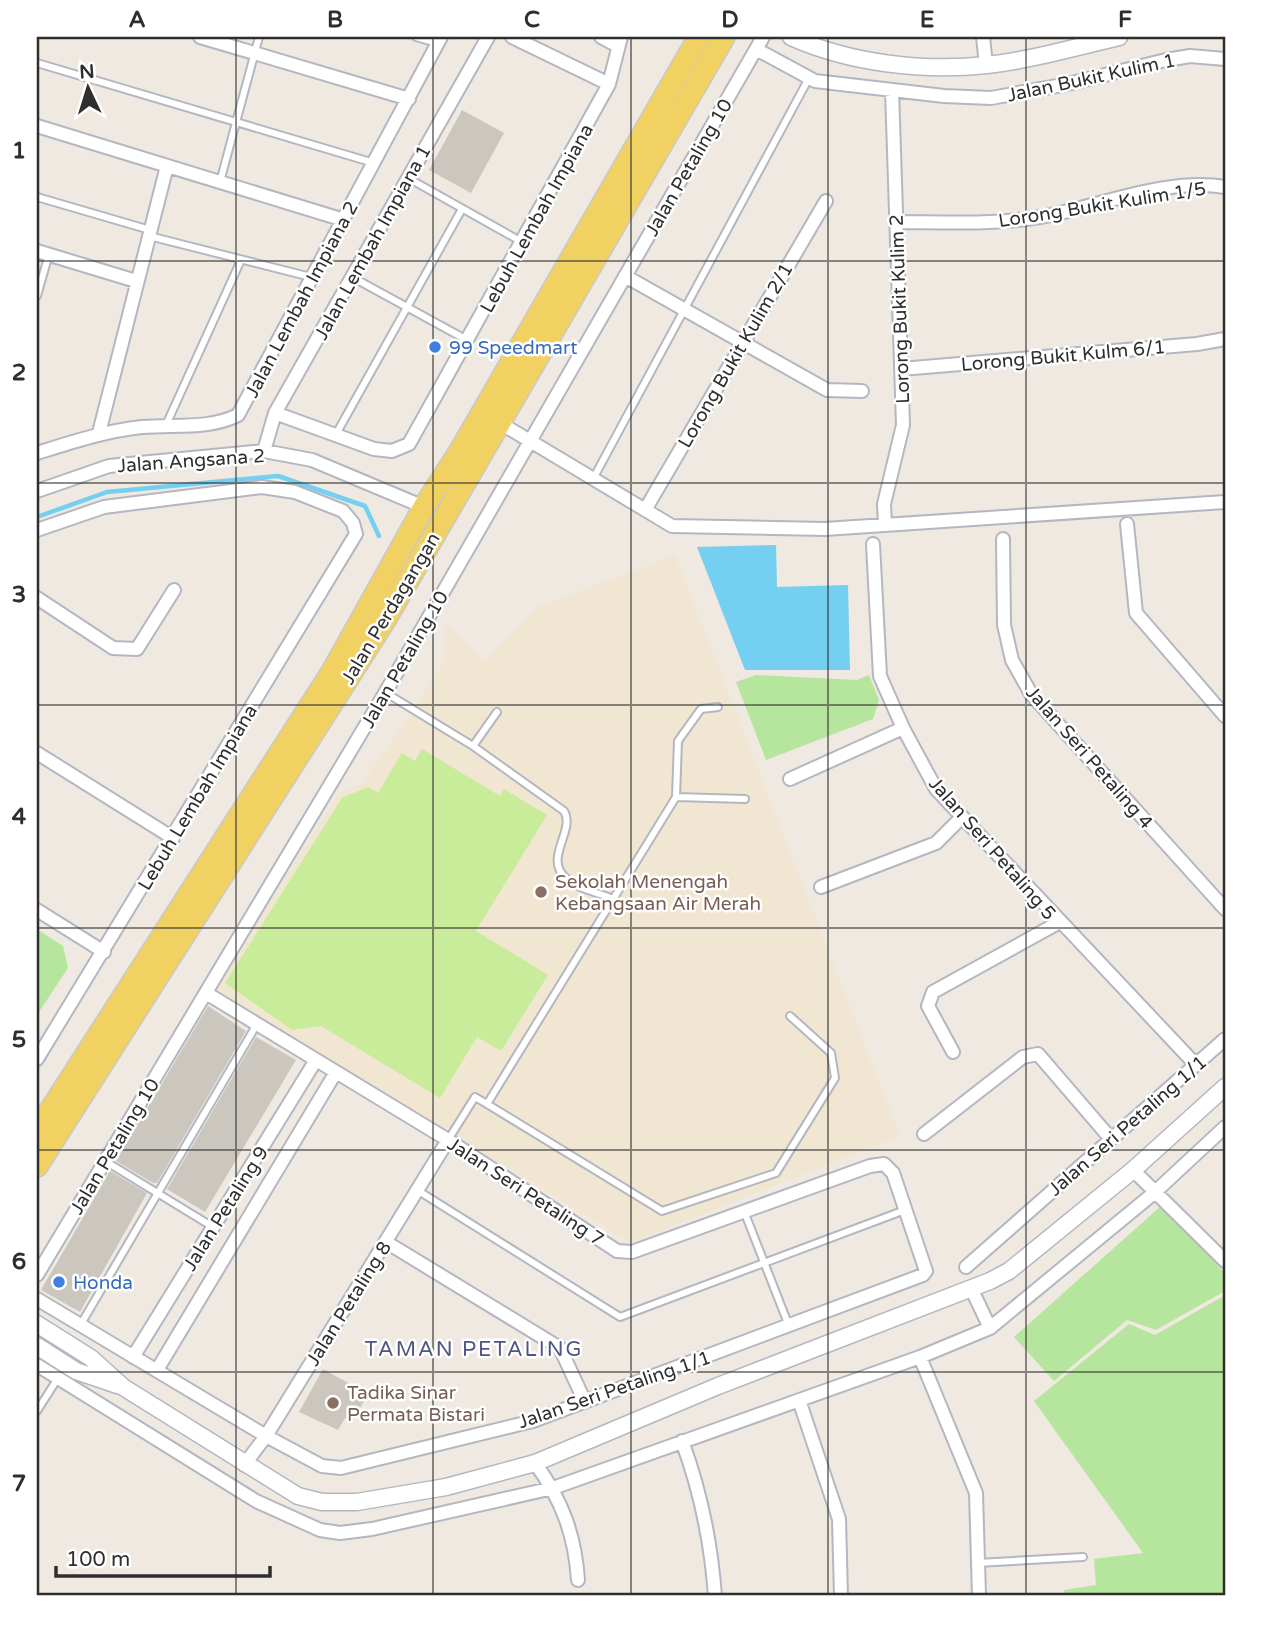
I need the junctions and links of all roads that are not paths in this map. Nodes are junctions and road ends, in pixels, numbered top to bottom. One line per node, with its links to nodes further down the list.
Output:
1 (200, 37): 16 (street)
2 (259, 37): 16 (lane)
3 (416, 37): 13 (lane)
4 (488, 37): 28 (street, Jalan Lembah Impiana 1)
5 (512, 37): 21 (street)
6 (601, 37): 14 (street)
7 (699, 37): 63 (main road, Jalan Perdagangan)
8 (724, 37): 53 (main road, Jalan Perdagangan)
9 (763, 37): 15 (street, Jalan Petaling 10)
10 (791, 37): 19 (street)
11 (983, 37): 19 (street)
12 (1119, 37): 19 (street)
13 (440, 40): 23 (street, Jalan Lembah Impiana 2)
14 (619, 41): 21 (street, Lebuh Lembah Impiana)
15 (756, 49): 20 (street, Jalan Bukit Kulim 1); 40 (street, Jalan Petaling 10)
16 (256, 53): 23 (street); 24 (lane)
17 (1225, 59): 22 (street, Jalan Bukit Kulim 1)
18 (37, 63): 24 (lane)
19 (986, 65)
20 (809, 78): 22 (street, Jalan Bukit Kulim 1); 46 (lane)
21 (609, 84): 37 (street, Lebuh Lembah Impiana)
22 (892, 90): 35 (street, Lorong Bukit Kulim 2)
23 (409, 99): 26 (street, Jalan Lembah Impiana 2)
24 (236, 123): 26 (lane); 29 (lane)
25 (37, 126): 27 (street)
26 (374, 163): 34 (street, Jalan Lembah Impiana 2)
27 (167, 166): 29 (street); 36 (street)
28 (408, 178): 33 (lane); 41 (street, Jalan Lembah Impiana 1)
29 (220, 182): 34 (street)
30 (1225, 187): 35 (street, Lorong Bukit Kulim 1/5)
31 (37, 197): 36 (lane)
32 (826, 201): 49 (street, Lorong Bukit Kulim 2/1)
33 (462, 209): 37 (lane); 45 (lane)
34 (344, 220): 42 (street, Jalan Lembah Impiana 2)
35 (895, 222): 50 (street, Lorong Bukit Kulim 2)
36 (149, 233): 39 (lane); 43 (street)
37 (523, 243): 48 (street, Lebuh Lembah Impiana)
38 (43, 253): 43 (street); 44 (lane)
39 (241, 260): 42 (lane); 54 (lane)
40 (625, 276): 46 (street); 57 (street, Jalan Petaling 10)
41 (352, 277): 45 (lane); 52 (street, Jalan Lembah Impiana 1)
42 (313, 278): 54 (street, Jalan Lembah Impiana 2)
43 (136, 281): 55 (street)
44 (37, 296)
45 (408, 306): 48 (lane); 56 (lane)
46 (683, 309): 49 (street); 60 (lane)
47 (1225, 339): 50 (street, Lorong Bukit Kulm 6/1)
48 (468, 340): 56 (street, Lebuh Lembah Impiana)
49 (743, 343): 51 (street); 64 (street, Lorong Bukit Kulim 2/1)
50 (901, 369): 66 (street, Lorong Bukit Kulim 2)
51 (862, 391)
52 (275, 413): 56 (street, Lebuh Lembah Impiana); 58 (street, Jalan Lembah Impiana 1)
53 (500, 423): 57 (street); 107 (main road, Jalan Perdagangan)
54 (165, 427): 55 (street, Jalan Lembah Impiana 2)
55 (99, 433): 59 (street, Jalan Lembah Impiana 2)
56 (335, 437)
57 (530, 441): 60 (street); 72 (street, Jalan Petaling 10)
58 (264, 452): 61 (street, Jalan Angsana 2); 63 (street, Jalan Angsana 2)
59 (37, 453)
60 (593, 479): 64 (street)
61 (37, 491)
62 (1225, 502): 66 (street)
63 (424, 507): 102 (main road, Jalan Perdagangan)
64 (645, 510): 66 (street)
65 (1127, 524): 75 (street)
66 (885, 525)
67 (37, 530): 83 (street, Lebuh Lembah Impiana)
68 (1003, 539): 86 (street, Jalan Seri Petaling 4)
69 (873, 544): 76 (street, Jalan Seri Petaling 5)
70 (174, 590): 71 (street)
71 (37, 598)
72 (385, 692): 77 (lane); 90 (street, Jalan Petaling 10)
73 (718, 707): 80 (lane)
74 (497, 712): 77 (lane)
75 (1225, 716)
76 (903, 729): 79 (street); 82 (street, Jalan Seri Petaling 5)
77 (473, 746): 85 (lane)
78 (37, 753): 83 (street)
79 (790, 779)
80 (676, 797): 81 (lane); 85 (lane)
81 (745, 799)
82 (962, 817): 84 (street); 88 (street, Jalan Seri Petaling 5)
83 (173, 838): 89 (street, Lebuh Lembah Impiana)
84 (821, 887)
85 (613, 899): 100 (lane)
86 (1225, 909)
87 (37, 910): 89 (street)
88 (1058, 923): 94 (street); 97 (street, Jalan Seri Petaling 5)
89 (104, 952): 95 (street, Lebuh Lembah Impiana)
90 (206, 993): 92 (street, Jalan Seri Petaling 7); 106 (street, Jalan Petaling 10)
91 (790, 1016): 100 (lane)
92 (257, 1024): 96 (street, Jalan Seri Petaling 7); 112 (lane)
93 (1225, 1039): 97 (street, Jalan Seri Petaling 1/1)
94 (953, 1052)
95 (37, 1059)
96 (316, 1060): 98 (street, Jalan Seri Petaling 7); 115 (street, Jalan Petaling 9)
97 (1196, 1065): 104 (street, Jalan Seri Petaling 1/1)
98 (336, 1072): 105 (street, Jalan Seri Petaling 7); 131 (street)
99 (1225, 1087): 109 (street)
100 (486, 1104): 105 (lane)
101 (1225, 1127): 111 (street)
102 (37, 1131)
103 (924, 1133): 104 (street)
104 (1111, 1139): 119 (street, Jalan Seri Petaling 1/1)
105 (448, 1140): 110 (street, Jalan Petaling 8); 114 (street, Jalan Seri Petaling 7)
106 (105, 1161): 112 (lane); 120 (street, Jalan Petaling 10)
107 (37, 1166)
108 (870, 1166): 113 (street, Jalan Seri Petaling 1/1); 114 (street, Jalan Seri Petaling 7)
109 (1133, 1170): 111 (street); 121 (street)
110 (417, 1190): 116 (street, Jalan Petaling 8); 118 (lane)
111 (1154, 1193): 117 (street); 126 (street)
112 (158, 1194): 115 (lane); 124 (lane)
113 (907, 1209): 118 (lane); 125 (street, Jalan Seri Petaling 1/1)
114 (744, 1211): 118 (lane)
115 (213, 1227): 128 (street, Jalan Petaling 9)
116 (386, 1242): 135 (street); 137 (street, Jalan Petaling 8)
117 (1225, 1261)
118 (765, 1265): 125 (lane)
119 (966, 1267)
120 (37, 1275)
121 (972, 1290): 126 (street); 139 (street)
122 (37, 1299): 124 (street, Jalan Seri Petaling 1/1)
123 (37, 1324): 133 (street)
124 (81, 1325): 128 (street, Jalan Seri Petaling 1/1)
125 (789, 1326): 135 (street, Jalan Seri Petaling 1/1)
126 (990, 1328): 129 (street)
127 (37, 1346): 133 (street)
128 (133, 1357): 131 (street, Jalan Seri Petaling 1/1)
129 (920, 1357): 134 (street); 143 (street)
130 (37, 1365): 132 (street)
131 (157, 1370): 137 (street, Jalan Seri Petaling 1/1)
132 (59, 1377): 136 (lane); 141 (street)
133 (123, 1387): 140 (street)
134 (799, 1400): 138 (street); 146 (street)
135 (585, 1402): 137 (street, Jalan Seri Petaling 1/1)
136 (37, 1411)
137 (266, 1436): 140 (street, Jalan Petaling 8)
138 (682, 1441): 141 (street); 145 (street)
139 (535, 1463): 140 (street); 141 (street)
140 (244, 1465)
141 (553, 1488): 144 (street)
142 (1083, 1557): 143 (lane)
143 (978, 1563): 147 (street)
144 (578, 1580)
145 (715, 1596)
146 (841, 1596)
147 (979, 1596)

